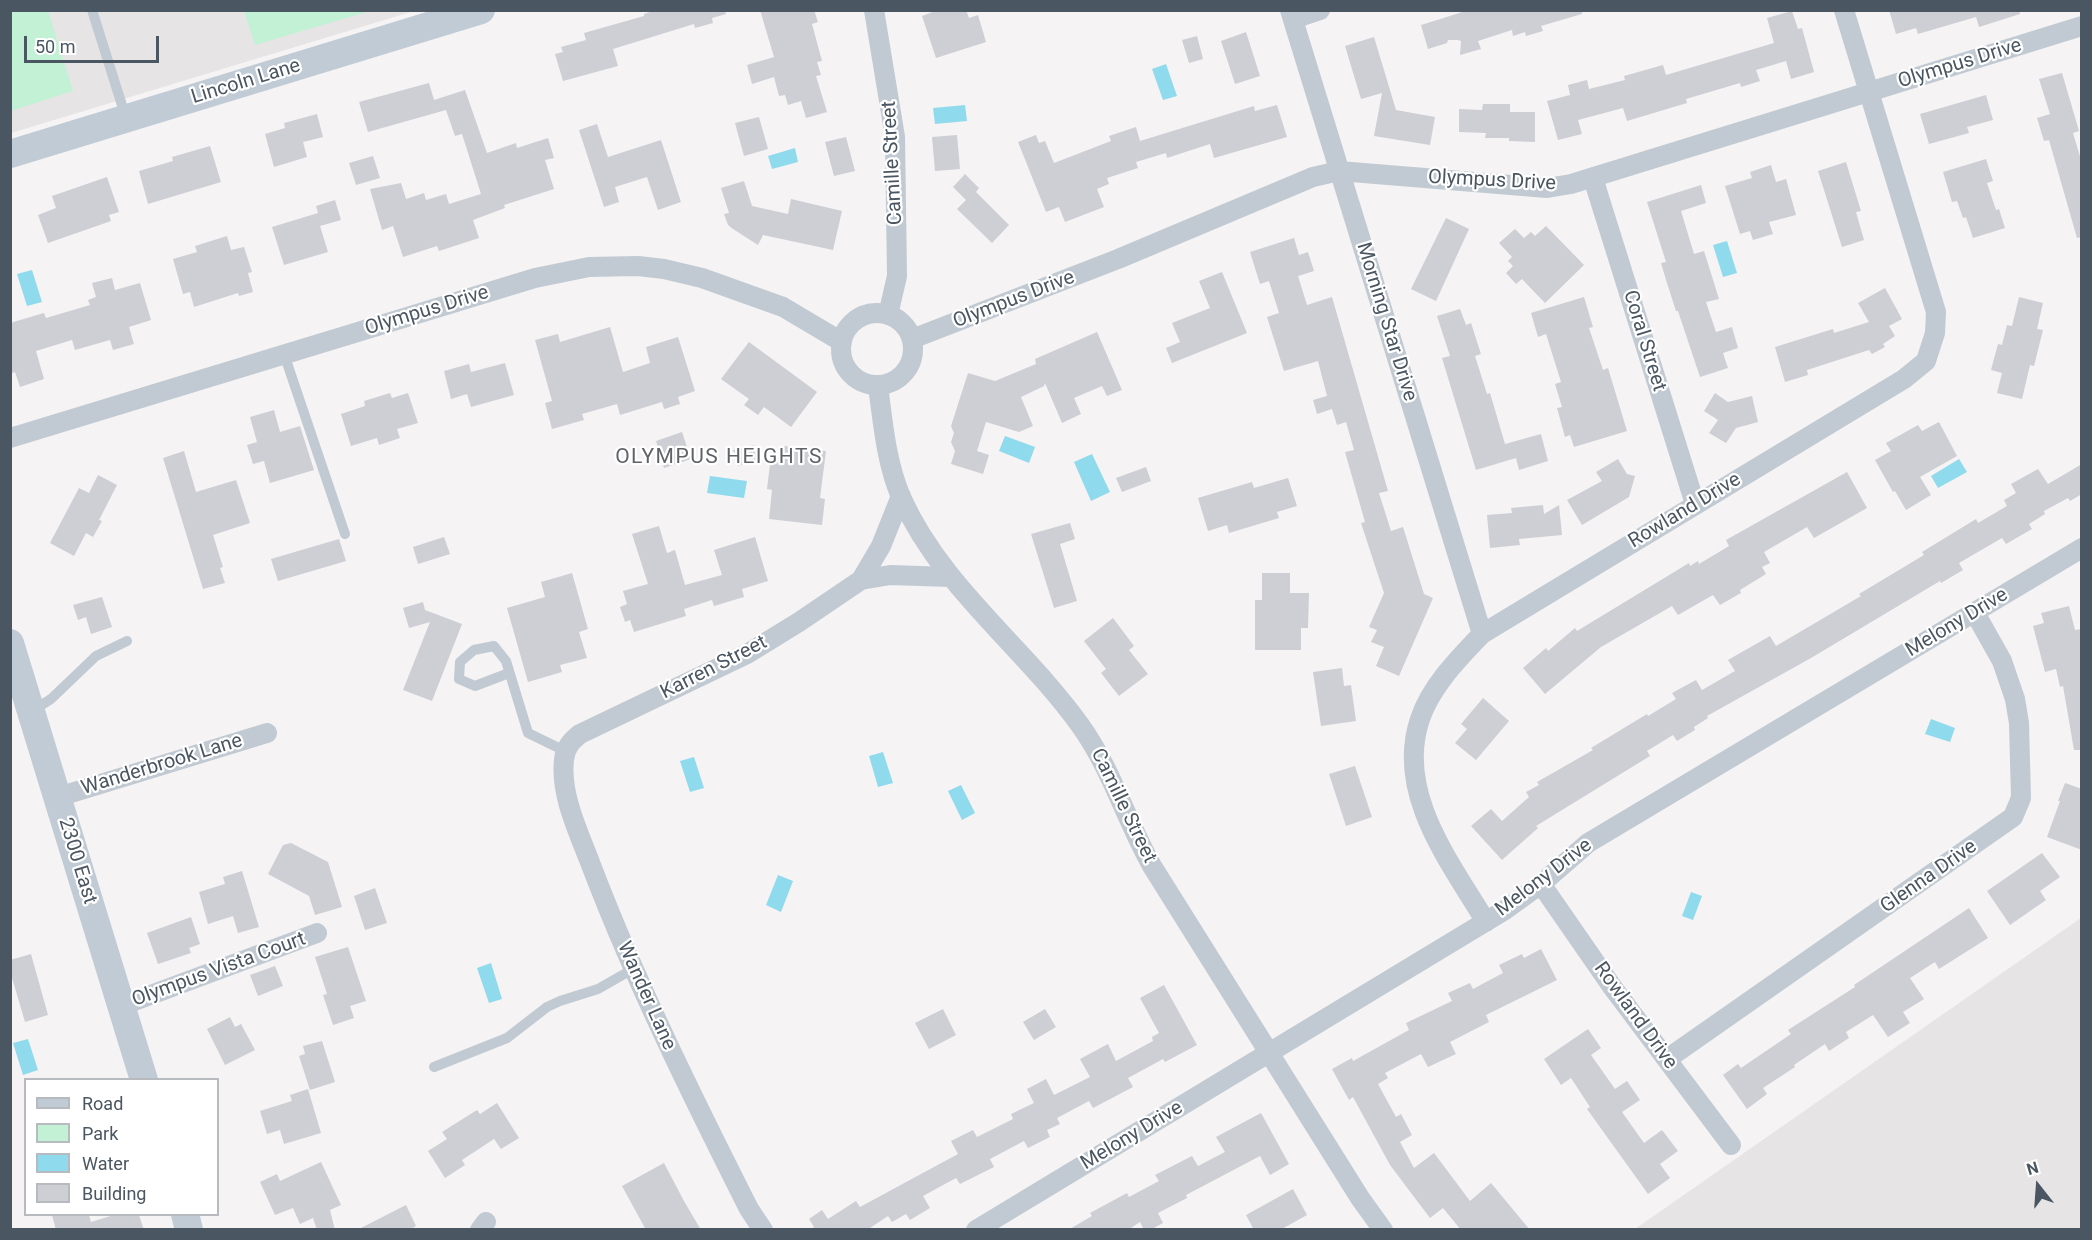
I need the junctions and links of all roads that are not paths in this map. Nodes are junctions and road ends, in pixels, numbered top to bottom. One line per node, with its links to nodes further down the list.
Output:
1 (92, 10): 9 (lane)
2 (481, 10): 9 (street, Lincoln Lane)
3 (874, 10): 13 (street, Camille Street)
4 (1320, 10): 6 (street)
5 (1844, 10): 8 (street, Rowland Drive)
6 (1292, 15): 11 (street, Morning Star Drive)
7 (2082, 27): 8 (street, Olympus Drive)
8 (1869, 93): 12 (street, Olympus Drive); 20 (street, Rowland Drive)
9 (126, 118): 10 (street, Lincoln Lane)
10 (10, 154)
11 (1339, 171): 12 (street, Olympus Drive); 14 (street, Olympus Drive); 26 (street, Morning Star Drive)
12 (1593, 178): 20 (street, Coral Street)
13 (888, 315): 14 (street); 15 (street)
14 (912, 339): 17 (street)
15 (842, 342): 16 (street, Olympus Drive); 17 (street)
16 (284, 354): 18 (street, Olympus Drive); 21 (lane)
17 (878, 386): 19 (street, Camille Street)
18 (10, 438)
19 (901, 496): 23 (street, Camille Street); 24 (street, Karren Street)
20 (1695, 504): 26 (street, Rowland Drive)
21 (345, 534)
22 (2082, 548): 25 (street, Melony Drive)
23 (950, 577): 24 (street, Karren Street); 39 (street, Camille Street)
24 (861, 580): 32 (street, Karren Street)
25 (1975, 613): 34 (street, Melony Drive); 40 (street, Glenna Drive)
26 (1482, 634): 35 (street, Rowland Drive)
27 (127, 641): 30 (lane)
28 (11, 648): 30 (street, 2300 East)
29 (509, 673): 29 (lane); 32 (lane)
30 (32, 711): 33 (street, 2300 East)
31 (267, 733): 33 (street, Wanderbrook Lane)
32 (566, 751): 37 (street, Wander Lane)
33 (58, 797): 38 (street, 2300 East)
34 (1541, 884): 35 (street, Melony Drive); 40 (street, Rowland Drive)
35 (1486, 922): 39 (street, Melony Drive)
36 (317, 933): 38 (street, Olympus Vista Court)
37 (633, 969): 41 (lane); 44 (street, Wander Lane)
38 (121, 1006): 42 (street, 2300 East)
39 (1270, 1053): 45 (street, Melony Drive); 46 (street, Camille Street)
40 (1667, 1059): 43 (street, Rowland Drive)
41 (434, 1067)
42 (143, 1078)
43 (1731, 1145)
44 (763, 1230)
45 (976, 1230)
46 (1383, 1230)

